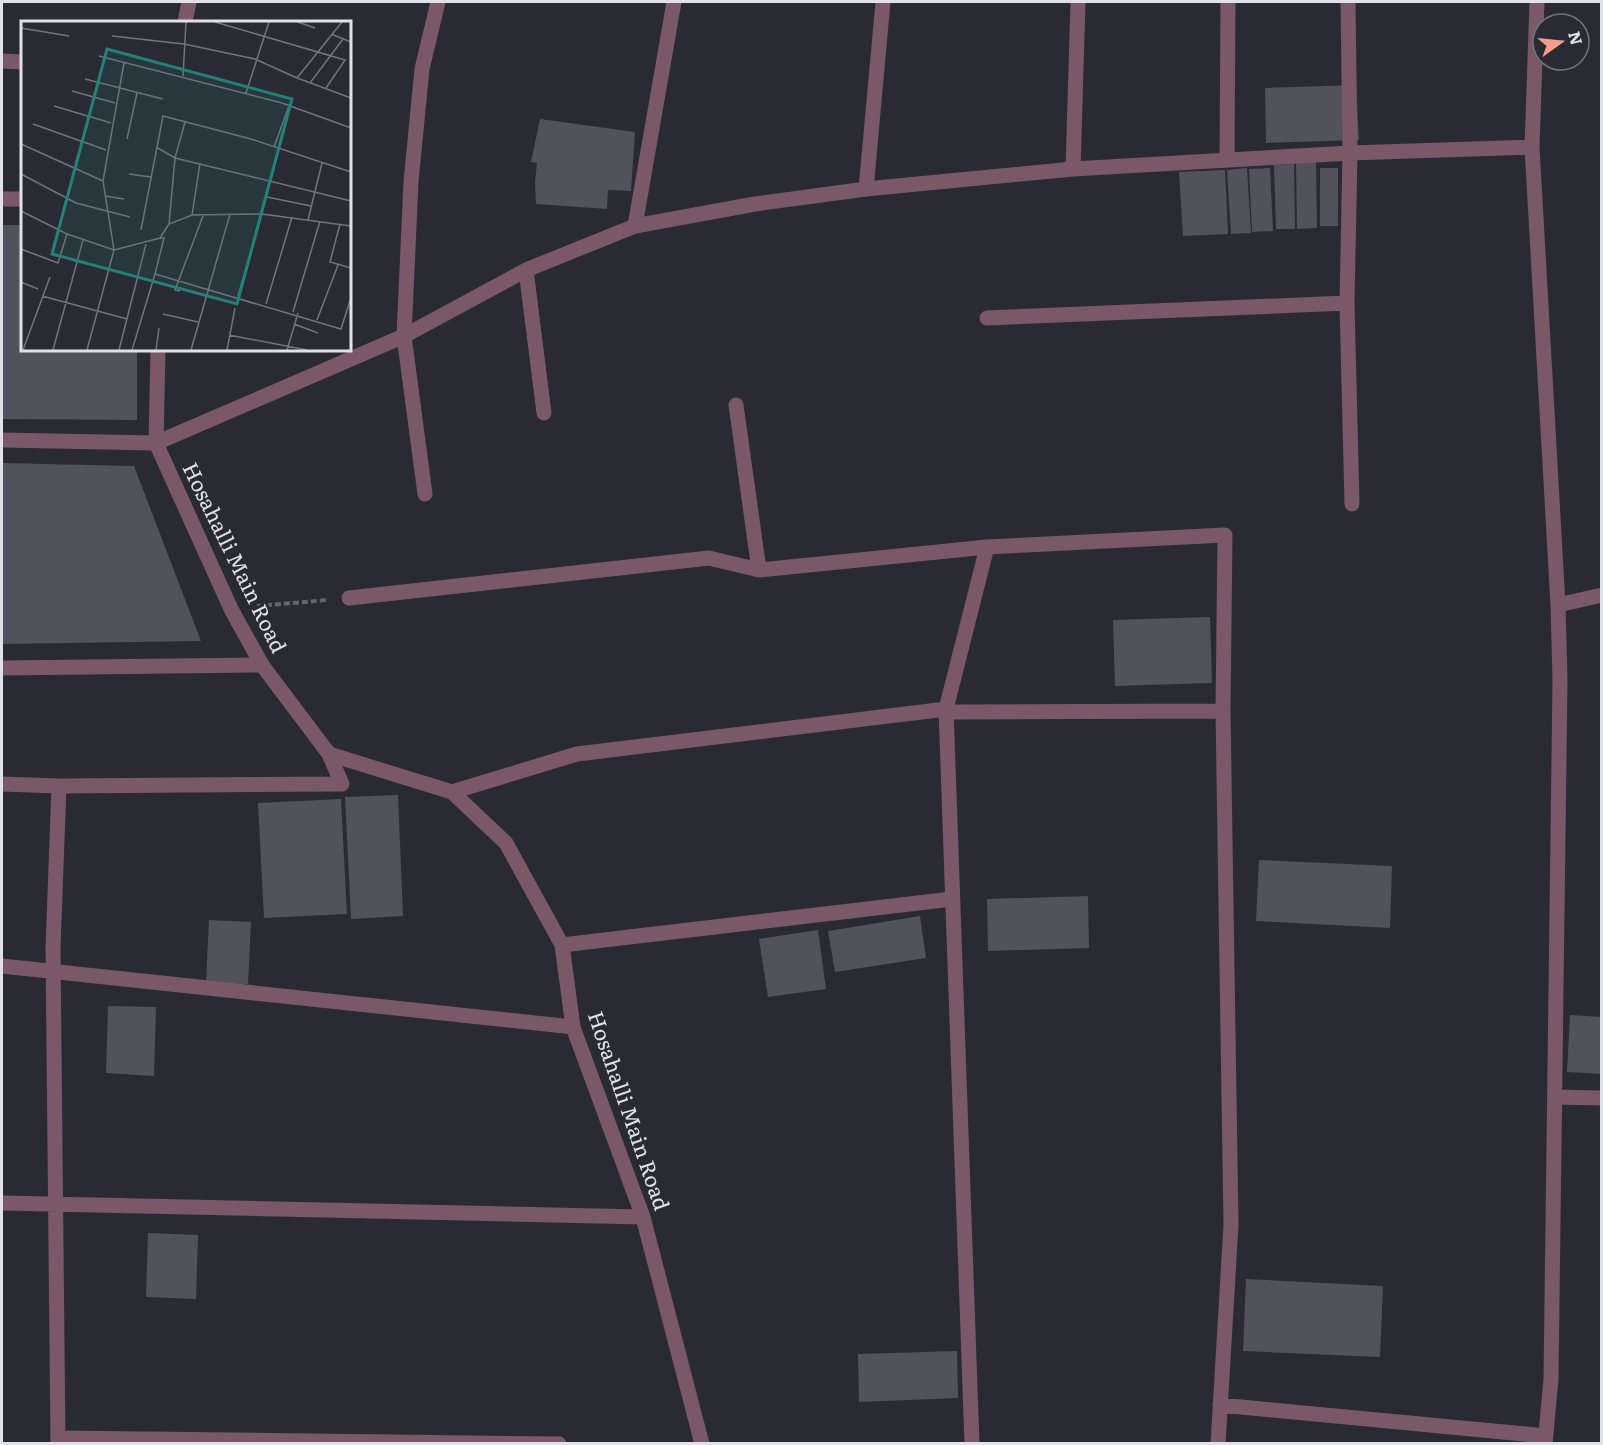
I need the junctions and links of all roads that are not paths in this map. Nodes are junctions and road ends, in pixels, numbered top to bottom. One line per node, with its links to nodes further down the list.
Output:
1 (189, 2): 9 (street)
2 (438, 2): 23 (street)
3 (674, 2): 19 (street)
4 (883, 2): 16 (street)
5 (1078, 2): 15 (street)
6 (1228, 2): 14 (street)
7 (1348, 2): 13 (street)
8 (1537, 2): 12 (street)
9 (184, 21)
10 (2, 61): 11 (street)
11 (21, 62)
12 (1532, 147): 13 (street); 35 (street)
13 (1350, 153): 14 (street); 21 (street)
14 (1227, 160): 15 (street)
15 (1074, 169): 16 (street)
16 (866, 189): 19 (street)
17 (2, 199): 18 (street)
18 (21, 199)
19 (635, 226): 20 (street)
20 (526, 270): 23 (street); 26 (street)
21 (1347, 303): 22 (street); 30 (street)
22 (987, 318)
23 (404, 336): 28 (street); 29 (street)
24 (158, 351): 28 (street, Hosahalli Main Road)
25 (736, 405): 32 (street)
26 (544, 413)
27 (2, 440): 28 (street)
28 (156, 443): 36 (street, Hosahalli Main Road)
29 (425, 494)
30 (1352, 504)
31 (987, 547): 32 (street); 38 (street); 39 (street)
32 (759, 570): 34 (street)
33 (1602, 595): 35 (street)
34 (349, 598)
35 (1558, 605): 49 (street)
36 (262, 665): 37 (street); 40 (street, Hosahalli Main Road)
37 (2, 668)
38 (946, 709): 39 (street); 43 (street); 44 (street)
39 (1223, 711): 54 (street)
40 (329, 754): 42 (street); 43 (street, Hosahalli Main Road)
41 (2, 784): 42 (street)
42 (59, 786): 47 (street)
43 (452, 792): 45 (street, Hosahalli Main Road)
44 (952, 899): 45 (street); 59 (street)
45 (562, 945): 48 (street, Hosahalli Main Road)
46 (2, 966): 47 (street)
47 (53, 973): 48 (street); 52 (street)
48 (573, 1026): 53 (street, Hosahalli Main Road)
49 (1555, 1097): 50 (street); 55 (street)
50 (1602, 1098)
51 (2, 1203): 52 (street)
52 (55, 1205): 53 (street); 56 (street)
53 (643, 1217): 58 (street, Hosahalli Main Road)
54 (1220, 1406): 55 (street); 60 (street)
55 (1546, 1440)
56 (58, 1441): 57 (street)
57 (559, 1443)
58 (702, 1443)
59 (972, 1443)
60 (1218, 1443)

